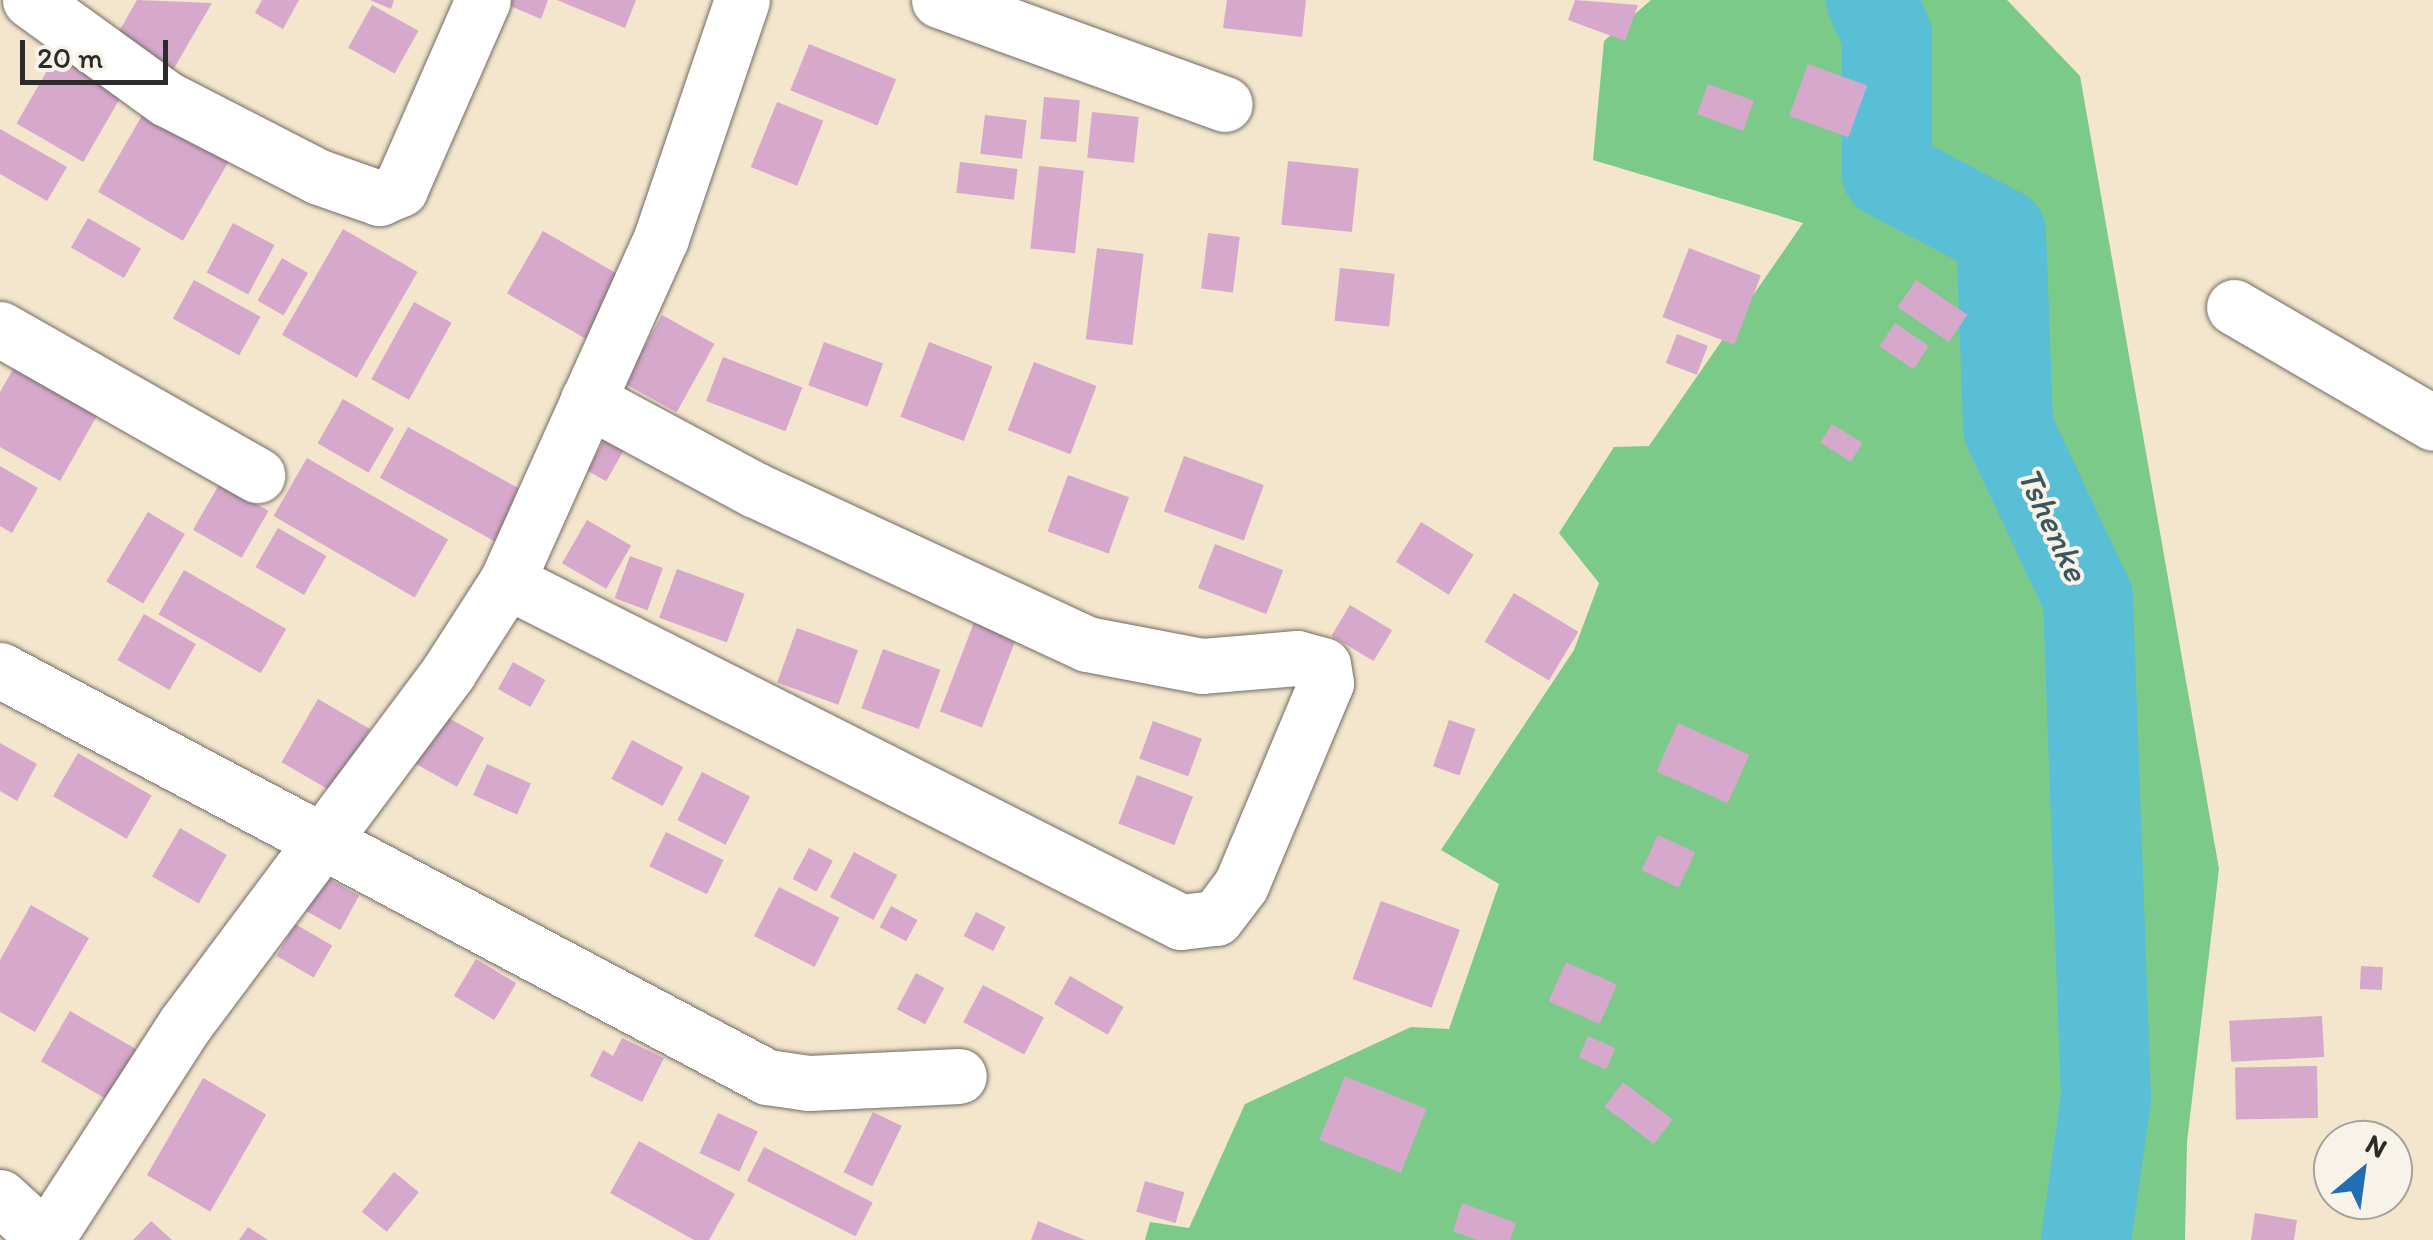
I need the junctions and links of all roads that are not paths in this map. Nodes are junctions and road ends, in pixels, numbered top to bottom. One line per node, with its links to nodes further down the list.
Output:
1 (30, 0): 2 (street)
2 (482, 0)
3 (742, 0): 8 (street)
4 (940, 0): 5 (street)
5 (1225, 104)
6 (2234, 307): 9 (street)
7 (0, 329): 10 (street)
8 (588, 400): 11 (street); 11 (street)
9 (2433, 423)
10 (257, 474)
11 (507, 581): 13 (street)
12 (0, 670): 13 (street)
13 (324, 839): 14 (street); 16 (street)
14 (959, 1076)
15 (0, 1197): 16 (street)
16 (46, 1240)

